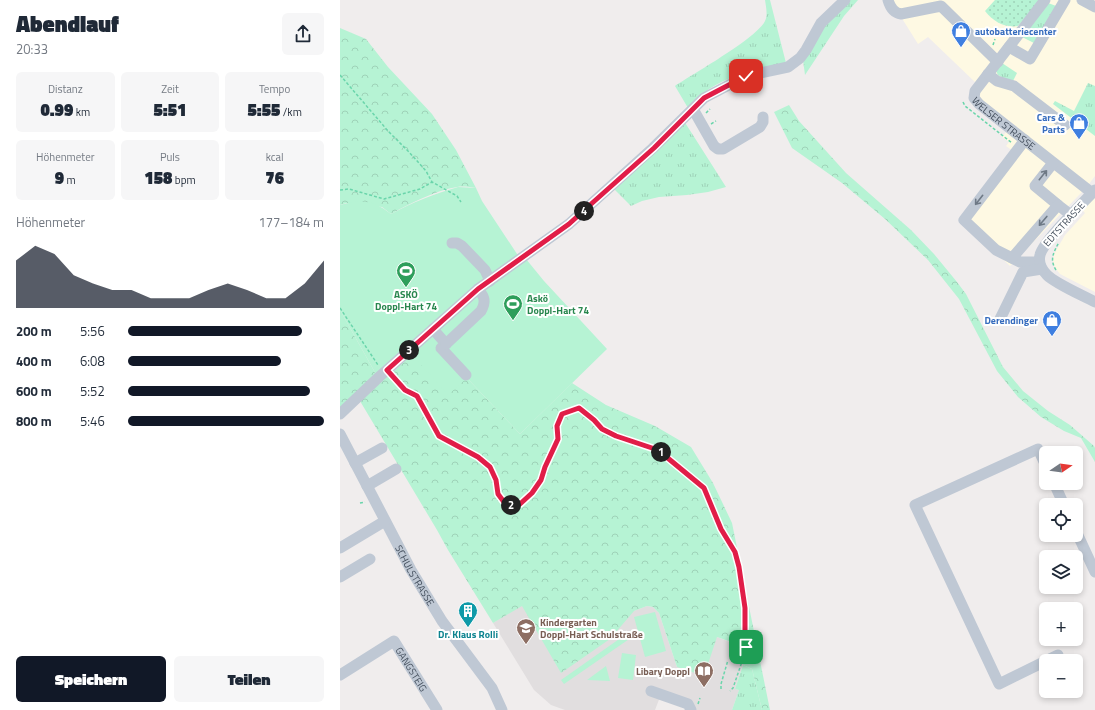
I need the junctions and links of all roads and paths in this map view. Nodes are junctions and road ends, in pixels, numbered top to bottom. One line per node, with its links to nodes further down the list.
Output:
1 (845, 0): 11 (street)
2 (888, 0): 8 (street)
3 (1045, 0): 7 (street, WELSER STRASSE)
4 (1065, 0): 7 (street)
5 (1082, 0): 6 (street)
6 (1095, 7)
7 (1009, 47): 8 (street, WELSER STRASSE)
8 (998, 62): 9 (street, WELSER STRASSE)
9 (988, 74): 13 (street); 14 (street, WELSER STRASSE)
10 (340, 75): 16 (path)
11 (693, 109): 12 (street); 27 (street)
12 (763, 117)
13 (1065, 125)
14 (1025, 140): 15 (street, WELSER STRASSE); 24 (street, one-way to 24)
15 (1053, 163): 18 (street, WELSER STRASSE); 20 (street, one-way to 15)
16 (432, 182): 17 (path); 19 (path)
17 (340, 190)
18 (1094, 192): 21 (street, EDTSTRASSE)
19 (461, 202)
20 (1058, 204): 21 (street); 24 (street, one-way to 24)
21 (1071, 215): 25 (street, EDTSTRASSE)
22 (1062, 239): 26 (path)
23 (452, 243): 27 (street)
24 (1012, 258): 25 (street)
25 (1041, 265): 29 (street); 31 (street)
26 (1057, 271)
27 (490, 281): 28 (street)
28 (478, 289): 32 (street); 33 (street)
29 (1095, 302)
30 (340, 309): 34 (path)
31 (1000, 319)
32 (433, 329): 33 (street); 34 (street)
33 (446, 344): 35 (street)
34 (385, 372): 36 (street); 56 (path)
35 (466, 375)
36 (340, 414)
37 (340, 434): 40 (street, SCHULSTRASSE)
38 (382, 448): 40 (street)
39 (1039, 451): 52 (street)
40 (355, 462): 42 (street, SCHULSTRASSE)
41 (396, 469): 42 (street)
42 (367, 486): 45 (street, SCHULSTRASSE)
43 (360, 503): 44 (path)
44 (363, 503)
45 (385, 521): 47 (street); 58 (street, SCHULSTRASSE)
46 (1081, 542): 49 (street)
47 (340, 548)
48 (370, 559): 50 (street)
49 (1095, 572)
50 (340, 577)
51 (728, 660): 54 (path)
52 (1039, 664)
53 (340, 675): 57 (street, GANGSTEIG)
54 (721, 689)
55 (652, 691): 59 (street)
56 (730, 691)
57 (437, 710)
58 (502, 710)
59 (691, 710)

